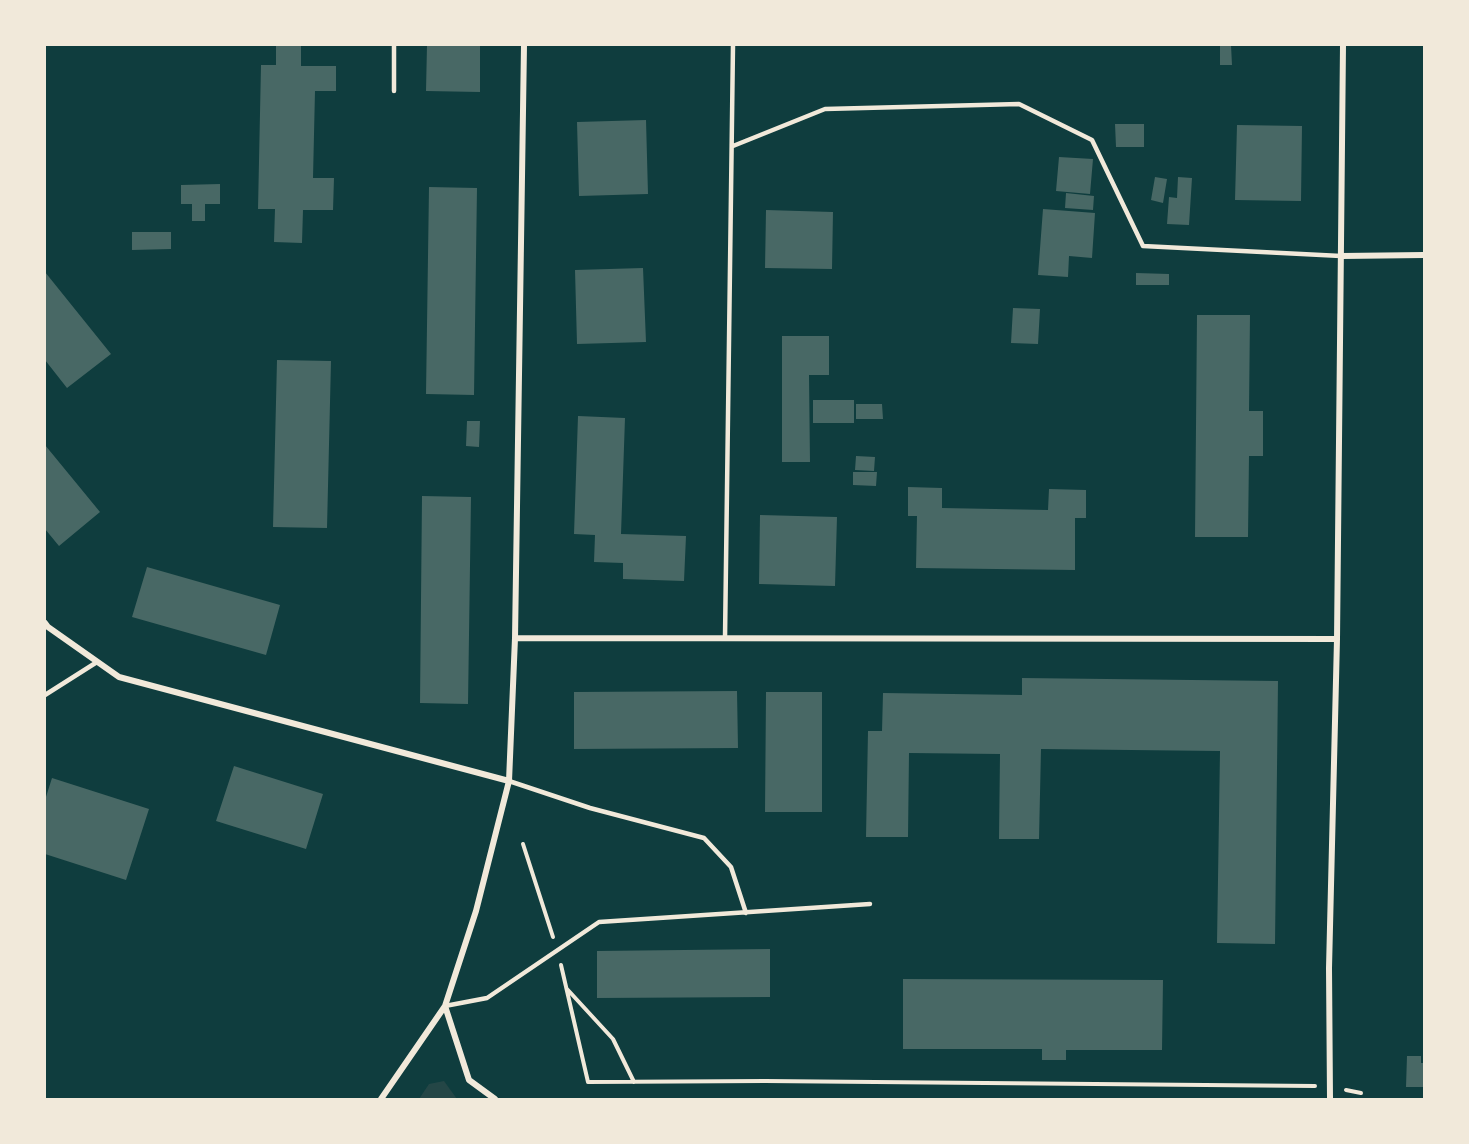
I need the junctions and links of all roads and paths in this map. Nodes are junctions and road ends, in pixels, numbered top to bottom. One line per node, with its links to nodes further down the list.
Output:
1 (394, 45): 5 (lane)
2 (524, 45): 10 (street)
3 (733, 45): 6 (lane)
4 (1343, 45): 8 (street)
5 (394, 91)
6 (733, 146): 8 (lane); 11 (lane)
7 (1424, 255): 8 (street)
8 (1342, 256): 12 (street)
9 (45, 622): 13 (street)
10 (515, 638): 11 (street); 15 (street)
11 (725, 638): 12 (street)
12 (1337, 639): 27 (street)
13 (97, 662): 14 (lane); 15 (street)
14 (45, 695)
15 (509, 781): 17 (lane); 19 (street)
16 (870, 904): 17 (lane)
17 (746, 913): 19 (lane)
18 (566, 988): 21 (path)
19 (445, 1006): 25 (street); 26 (street)
20 (588, 1082): 21 (path)
21 (634, 1082): 22 (path)
22 (1323, 1086)
23 (1342, 1089): 24 (path)
24 (1361, 1093)
25 (381, 1099)
26 (495, 1099)
27 (1330, 1099)

